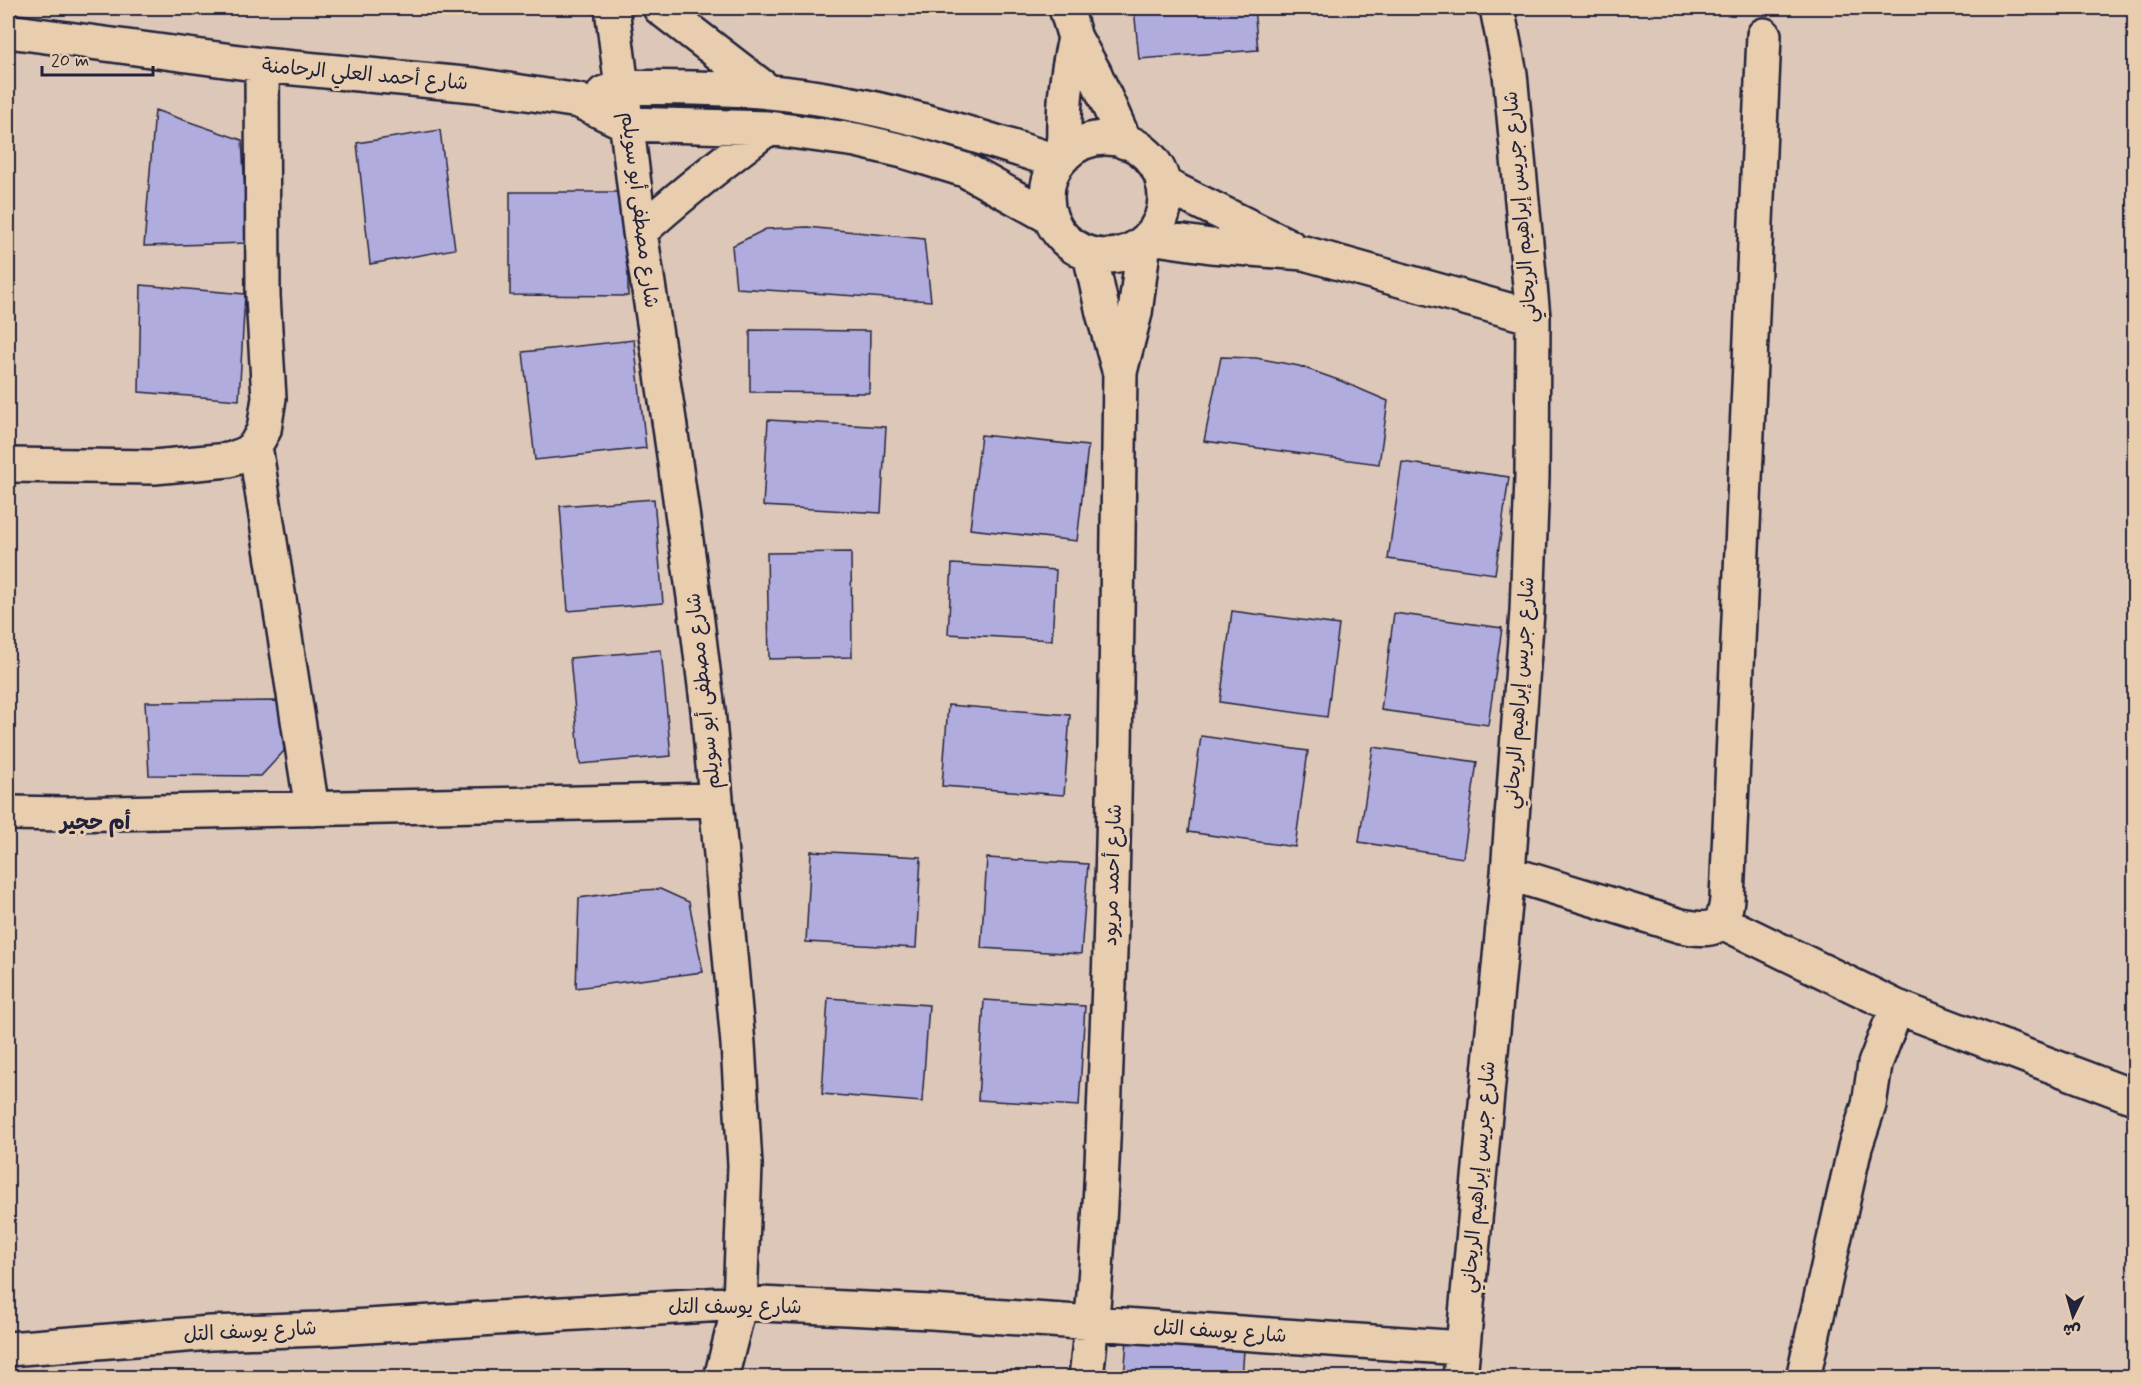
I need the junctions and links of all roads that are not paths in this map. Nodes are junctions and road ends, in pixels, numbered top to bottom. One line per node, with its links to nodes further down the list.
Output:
1 (612, 8): 8 (street, شارع مصطفى أبو سويلم)
2 (660, 8): 9 (street, شارع أحمد العلي الرحامنة)
3 (1497, 8): 21 (street, شارع جريس إبراهيم الريحاني)
4 (1070, 23): 13 (street); 14 (street)
5 (8, 31): 7 (street, شارع أحمد العلي الرحامنة)
6 (1764, 35): 29 (street)
7 (262, 65): 10 (street, شارع أحمد العلي الرحامنة); 23 (street)
8 (623, 87): 9 (street, شارع أحمد العلي الرحامنة); 10 (street, شارع أحمد العلي الرحامنة); 11 (street, شارع مصطفى أبو سويلم)
9 (768, 92): 14 (street, شارع أحمد العلي الرحامنة)
10 (579, 101): 11 (street, شارع أحمد العلي الرحامنة)
11 (627, 124): 12 (street, شارع أحمد العلي الرحامنة); 17 (street, شارع مصطفى أبو سويلم)
12 (768, 128): 16 (street, شارع أحمد العلي الرحامنة); 17 (street)
13 (1125, 142): 14 (street); 15 (street)
14 (1061, 159): 16 (street)
15 (1163, 184): 18 (street); 19 (street)
16 (1050, 217): 20 (street)
17 (640, 232): 25 (street, شارع مصطفى أبو سويلم)
18 (1146, 240): 19 (street); 20 (street); 22 (street, شارع أحمد مريود)
19 (1304, 253): 21 (street)
20 (1090, 254): 22 (street, شارع أحمد مريود)
21 (1533, 317): 28 (street, شارع جريس إبراهيم الريحاني)
22 (1120, 372): 33 (street, شارع أحمد مريود)
23 (255, 446): 24 (street); 26 (street)
24 (8, 465)
25 (716, 800): 26 (street); 32 (street, شارع مصطفى أبو سويلم)
26 (312, 809): 27 (street)
27 (8, 813)
28 (1508, 873): 29 (street); 35 (street, شارع جريس إبراهيم الريحاني)
29 (1722, 922): 30 (street)
30 (1897, 1007): 31 (street); 38 (street)
31 (2134, 1097)
32 (741, 1303): 33 (street, شارع يوسف التل); 34 (street, شارع يوسف التل); 36 (street, شارع مصطفى أبو سويلم)
33 (1092, 1323): 35 (street, شارع يوسف التل); 37 (street, شارع أحمد مريود)
34 (8, 1349)
35 (1461, 1363)
36 (721, 1377)
37 (1086, 1377)
38 (1803, 1377)

